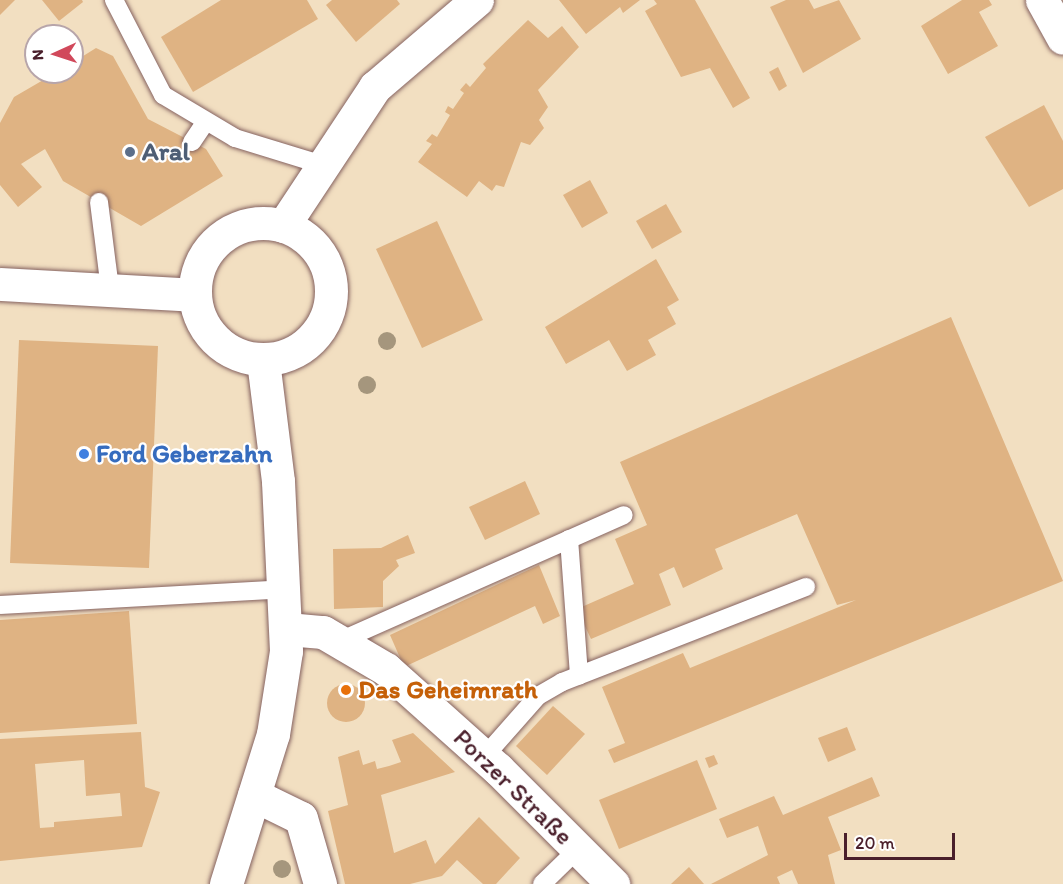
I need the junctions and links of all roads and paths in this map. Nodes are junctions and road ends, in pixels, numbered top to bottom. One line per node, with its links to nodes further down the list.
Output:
1 (114, 0): 5 (lane)
2 (477, 0): 7 (main road)
3 (1042, 0): 4 (main road)
4 (1063, 38)
5 (206, 121): 6 (lane); 7 (lane)
6 (192, 142)
7 (320, 164): 9 (main road)
8 (99, 202): 11 (lane)
9 (283, 226): 12 (main road); 14 (main road)
10 (0, 284): 11 (main road); 13 (lane)
11 (110, 289): 12 (main road)
12 (194, 295): 14 (main road)
13 (0, 296)
14 (263, 360): 18 (main road)
15 (624, 516): 16 (lane)
16 (569, 539): 21 (lane); 22 (lane)
17 (806, 587): 22 (lane)
18 (284, 589): 19 (lane); 20 (main road)
19 (0, 605)
20 (286, 629): 21 (main road, Porzer Straße); 24 (main road)
21 (342, 640): 23 (main road, Porzer Straße)
22 (579, 676): 23 (lane)
23 (484, 757): 25 (main road, Porzer Straße)
24 (254, 795): 26 (main road); 27 (main road)
25 (578, 849): 28 (lane); 29 (main road, Porzer Straße)
26 (226, 884)
27 (320, 884)
28 (542, 884)
29 (613, 884)

